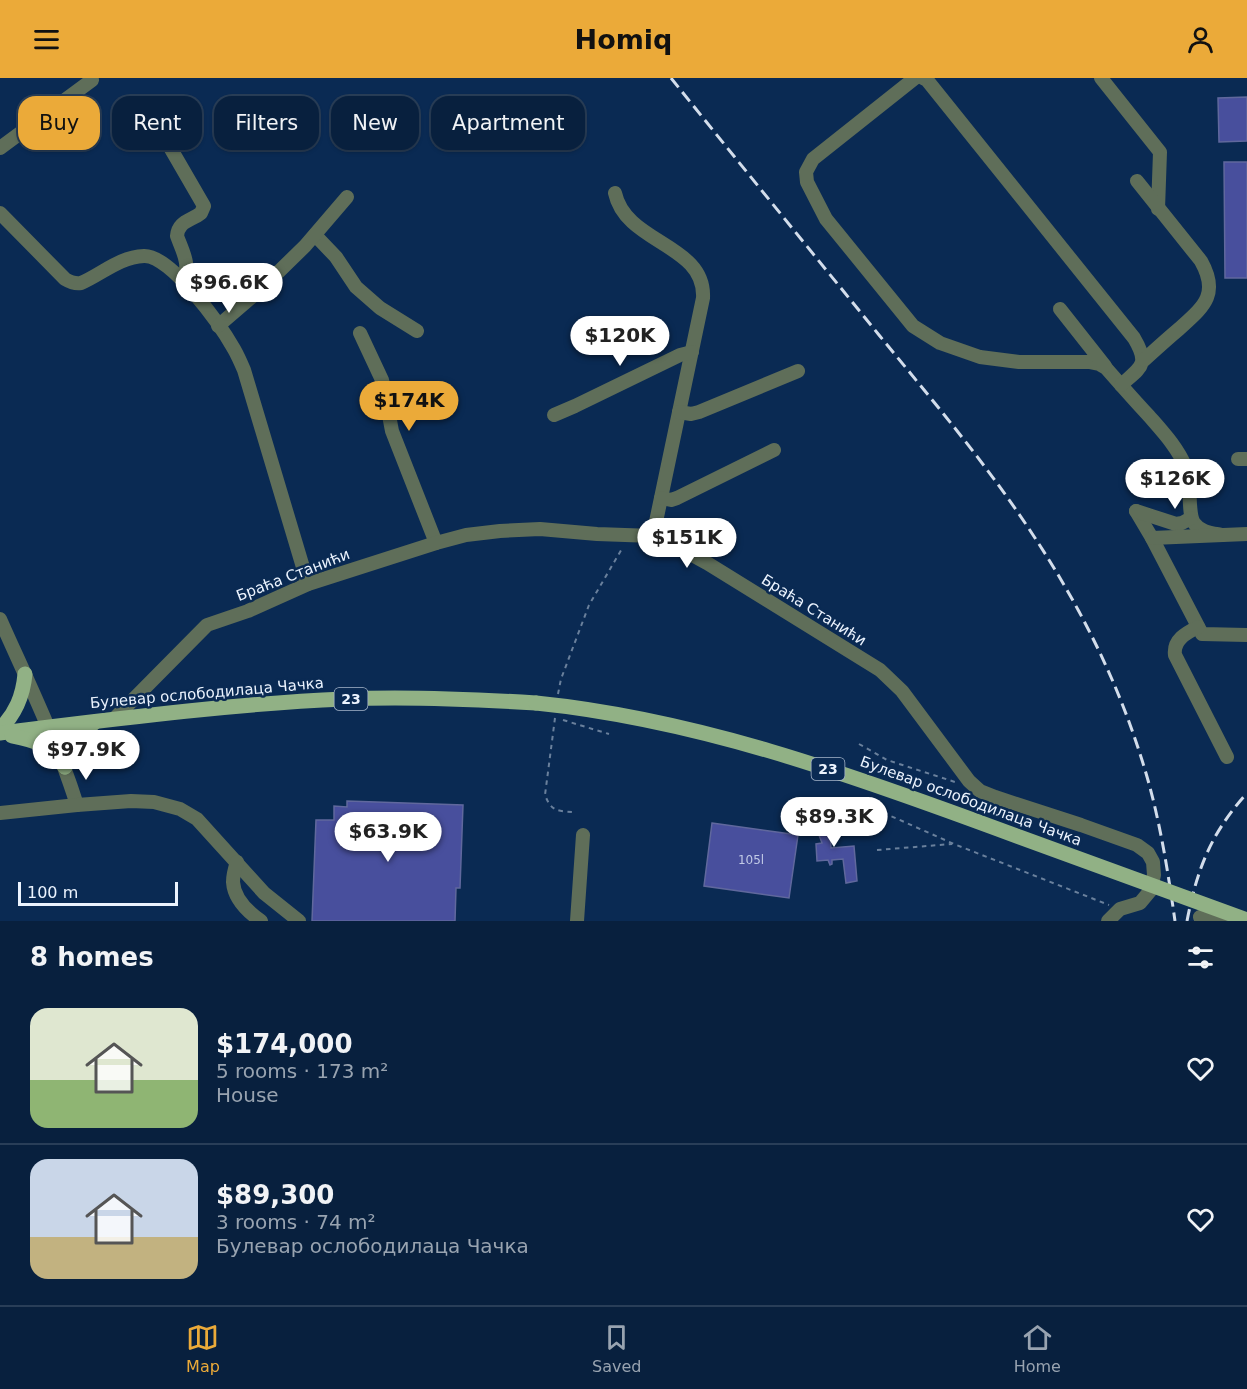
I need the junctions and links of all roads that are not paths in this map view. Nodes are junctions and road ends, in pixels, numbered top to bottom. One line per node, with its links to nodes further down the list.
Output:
1 (915, 78): 20 (street)
2 (1101, 78): 10 (street)
3 (92, 80): 5 (street)
4 (930, 80): 19 (street)
5 (0, 148)
6 (172, 150): 13 (street)
7 (1137, 181): 10 (street)
8 (615, 193): 18 (street)
9 (347, 197): 12 (street)
10 (1158, 209): 19 (street)
11 (0, 213): 13 (street)
12 (315, 235): 15 (street); 16 (street)
13 (182, 279): 15 (street)
14 (1060, 309): 20 (street)
15 (218, 326): 33 (street)
16 (417, 332)
17 (360, 333): 32 (street)
18 (692, 352): 23 (street); 24 (street)
19 (1144, 360): 22 (street)
20 (1106, 368): 22 (street)
21 (798, 371): 23 (street)
22 (1121, 385): 27 (street)
23 (679, 412): 26 (street)
24 (554, 415)
25 (774, 450): 26 (street)
26 (661, 498): 30 (street)
27 (1191, 518): 29 (street); 31 (street)
28 (1247, 534): 29 (street)
29 (1222, 535): 31 (street)
30 (653, 536): 32 (street, Браћа Станићи); 54 (street, Браћа Станићи)
31 (1152, 538): 35 (street)
32 (436, 543): 33 (street, Браћа Станићи)
33 (308, 584): 38 (street, Браћа Станићи)
34 (0, 619): 37 (street)
35 (1200, 631): 36 (street); 42 (street)
36 (1247, 635)
37 (25, 674): 40 (street); 41 (main road)
38 (115, 718): 39 (main road, Булевар ослободилаца Чачка / 23); 50 (main road, Булевар ослободилаца Чачка / 23, bridge)
39 (95, 722): 40 (main road, Булевар ослободилаца Чачка / 23); 43 (main road)
40 (49, 728): 41 (main road, Булевар ослободилаца Чачка / 23); 43 (street)
41 (0, 732): 43 (main road)
42 (1227, 757)
43 (65, 767): 44 (street)
44 (77, 805): 45 (street); 47 (street)
45 (0, 813)
46 (583, 835): 53 (street)
47 (237, 862): 51 (street); 52 (street)
48 (1247, 913): 49 (street)
49 (1200, 917)
50 (1247, 920)
51 (261, 921)
52 (299, 921)
53 (577, 921)
54 (1108, 921)

